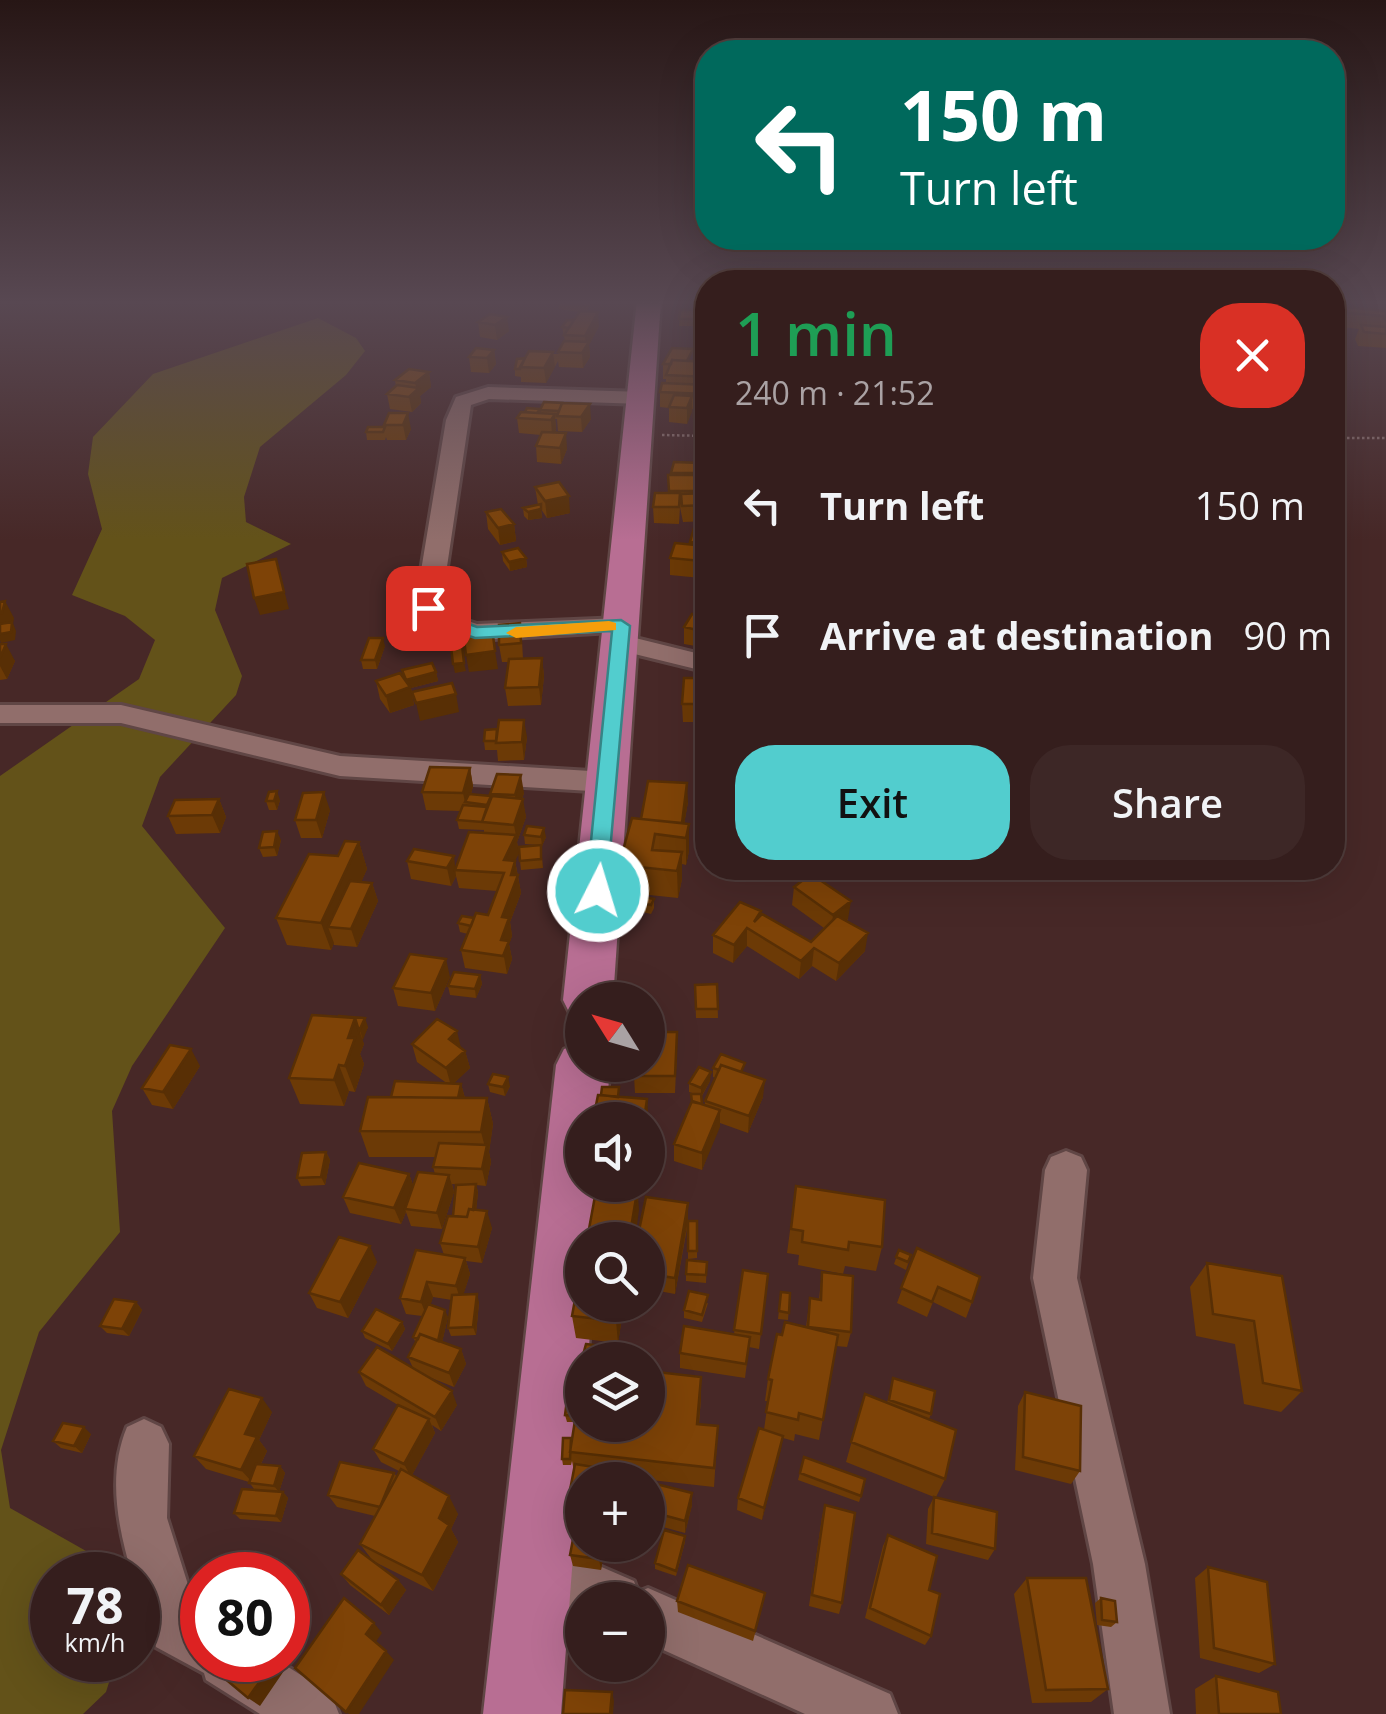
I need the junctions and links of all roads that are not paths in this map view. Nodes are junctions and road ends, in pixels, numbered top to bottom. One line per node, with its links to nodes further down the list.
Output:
1 (643, 380): 2 (highway)
2 (640, 416): 3 (highway); 3 (street)
3 (620, 634): 4 (street); 6 (highway)
4 (695, 660)
5 (0, 714): 6 (street)
6 (607, 782): 7 (highway)
7 (590, 982)
8 (582, 1082): 11 (highway)
9 (1066, 1170): 19 (street)
10 (144, 1444): 14 (street)
11 (540, 1566): 12 (street); 17 (highway)
12 (575, 1582)
13 (665, 1622): 18 (street)
14 (180, 1631)
15 (261, 1682): 16 (street)
16 (312, 1714)
17 (522, 1714)
18 (870, 1714)
19 (1142, 1714)

